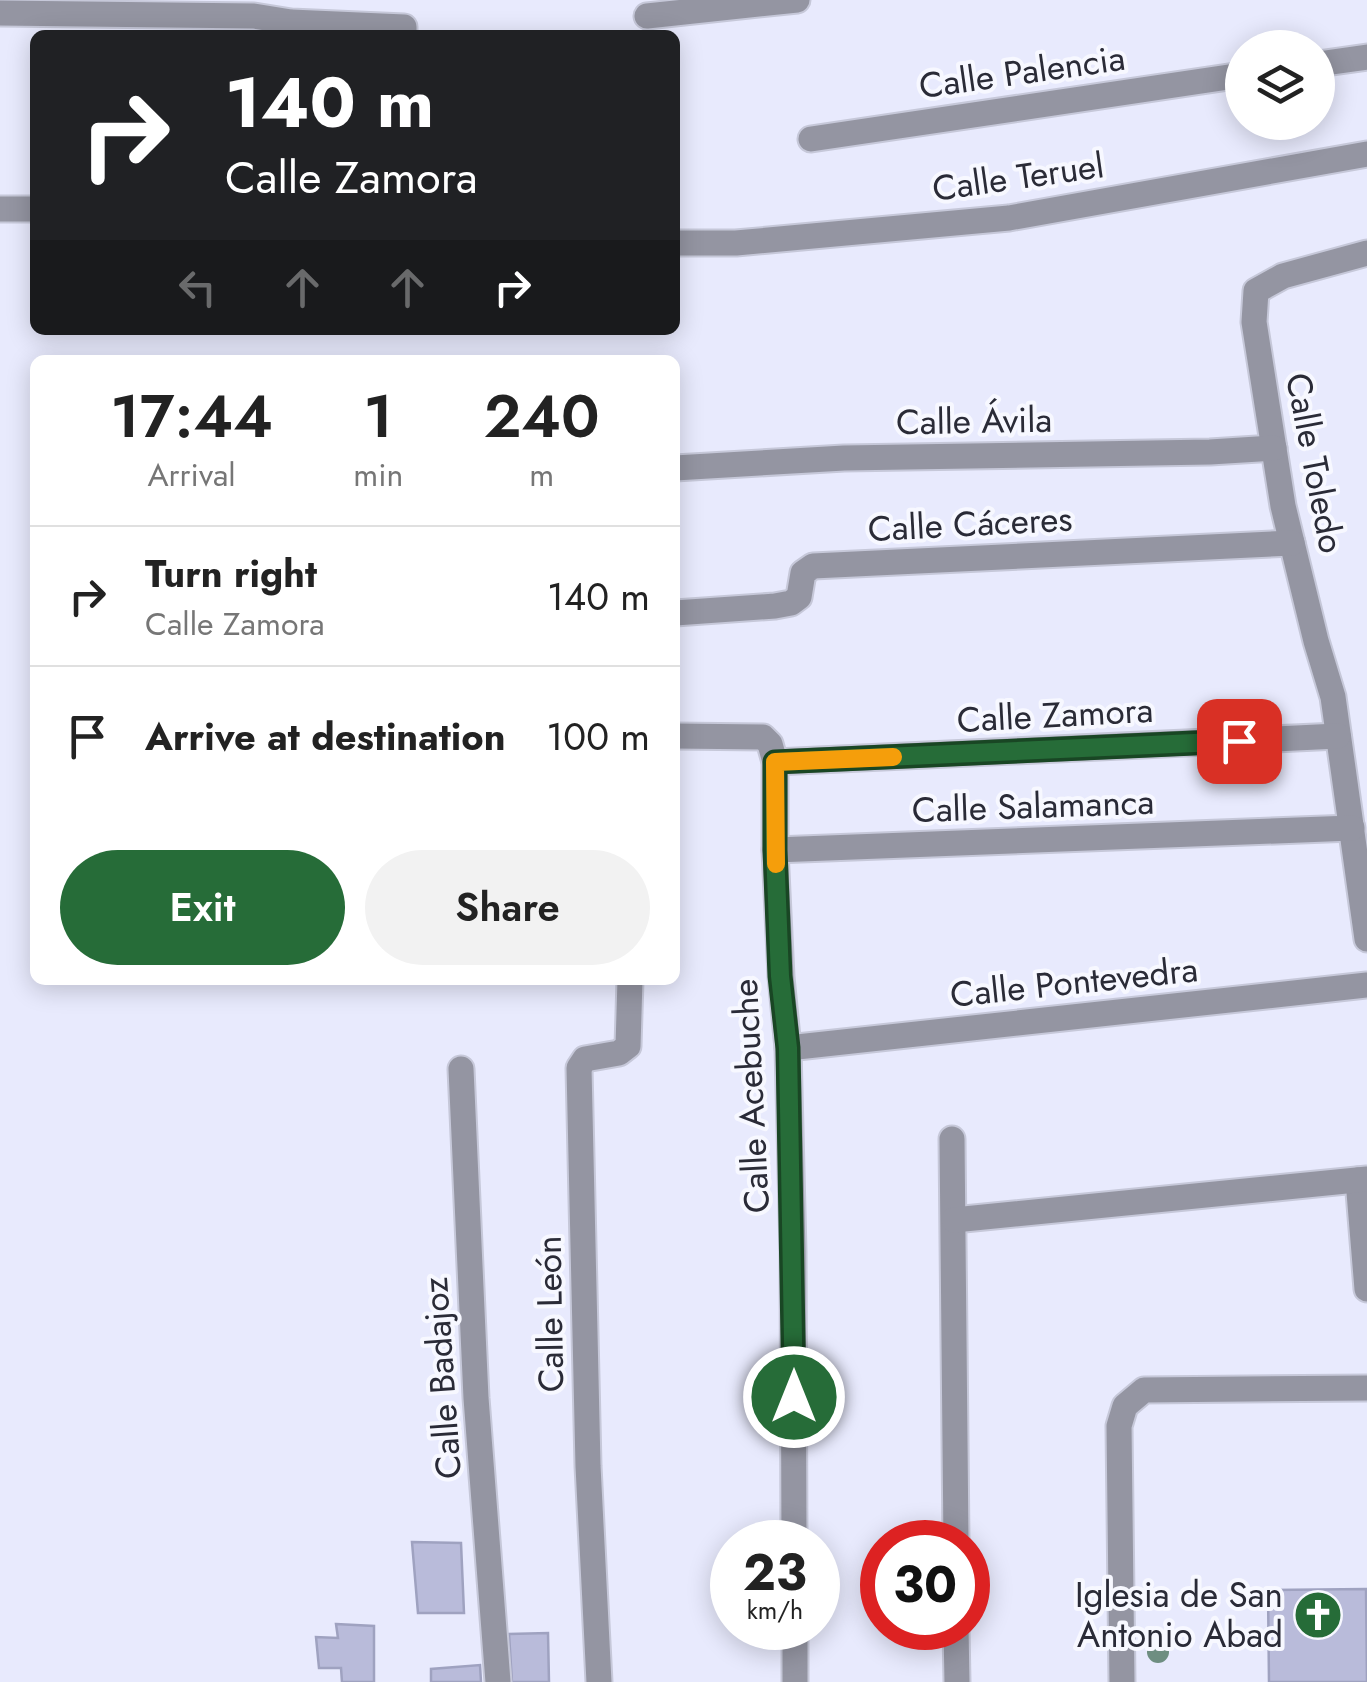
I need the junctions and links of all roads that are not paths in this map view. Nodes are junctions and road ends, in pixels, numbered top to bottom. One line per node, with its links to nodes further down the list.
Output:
1 (797, 0): 3 (street)
2 (0, 12): 4 (street)
3 (647, 16)
4 (404, 30)
5 (1367, 57): 6 (street)
6 (1335, 62)
7 (1225, 78): 8 (street, Calle Palencia)
8 (811, 138)
9 (1367, 154): 12 (street, Calle Teruel)
10 (0, 209): 11 (street)
11 (30, 209)
12 (680, 242)
13 (1367, 254): 14 (street, Calle Toledo)
14 (1274, 448): 15 (street, Calle Ávila); 16 (street, Calle Toledo)
15 (680, 468)
16 (1292, 543): 17 (street, Calle Cáceres); 19 (street, Calle Toledo)
17 (680, 613)
18 (680, 736): 20 (street)
19 (1338, 736): 20 (street, Calle Zamora); 21 (street, Calle Toledo)
20 (775, 762): 22 (street, Calle Acebuche)
21 (1352, 828): 22 (street, Calle Salamanca); 23 (street, Calle Toledo)
22 (775, 850): 26 (street, Calle Acebuche)
23 (1367, 939)
24 (630, 985): 38 (street, Calle León)
25 (1367, 985): 26 (street, Calle Pontevedra)
26 (788, 1048): 33 (street, Calle Acebuche)
27 (461, 1070): 37 (street, Calle Badajoz)
28 (952, 1139): 30 (street)
29 (1363, 1180): 30 (street); 31 (street)
30 (954, 1220): 34 (street)
31 (1367, 1290)
32 (1367, 1388): 41 (street)
33 (794, 1520)
34 (956, 1520)
35 (794, 1650): 39 (street)
36 (956, 1650): 40 (street)
37 (498, 1682)
38 (599, 1682)
39 (795, 1682)
40 (957, 1682)
41 (1122, 1682)

